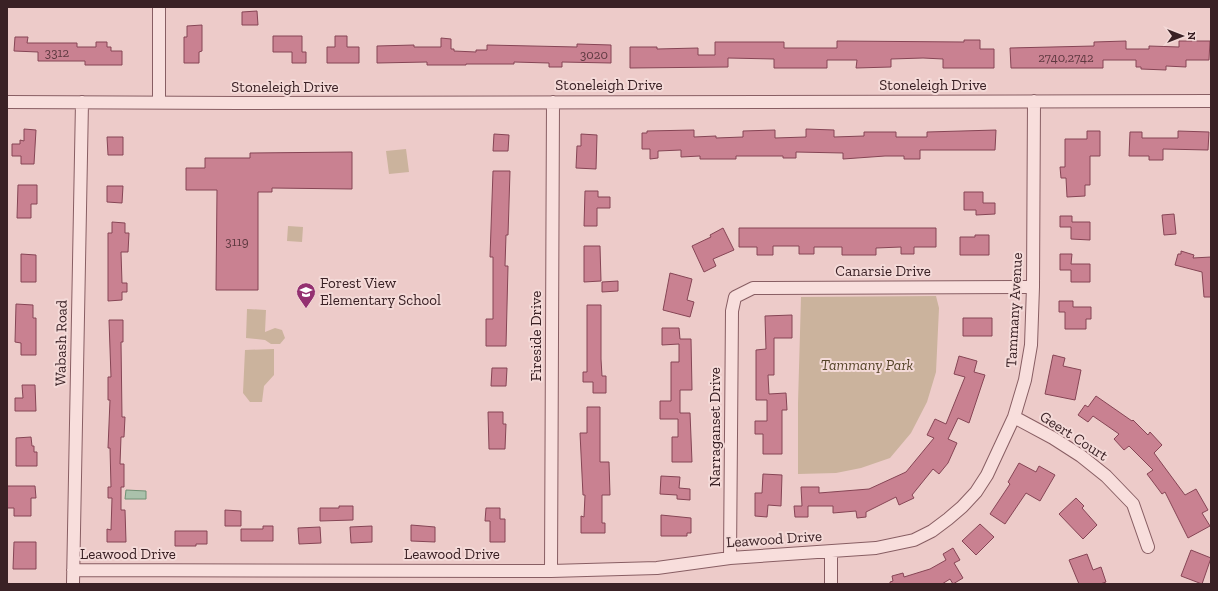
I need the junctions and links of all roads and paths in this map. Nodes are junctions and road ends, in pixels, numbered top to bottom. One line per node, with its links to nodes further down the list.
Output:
1 (159, 7): 6 (street)
2 (1034, 101): 3 (street, Stoneleigh Drive); 7 (street, Stoneleigh Drive); 8 (street, Tammany Avenue)
3 (1211, 101)
4 (7, 102): 5 (street, Stoneleigh Drive)
5 (82, 102): 6 (street, Stoneleigh Drive); 14 (street, Wabash Road)
6 (159, 102): 7 (street, Stoneleigh Drive)
7 (553, 102): 15 (street, Fireside Drive)
8 (1033, 287): 9 (street, Canarsie Drive); 10 (street, Tammany Avenue)
9 (735, 296): 13 (street, Narraganset Drive)
10 (1014, 417): 11 (street, Geert Court); 12 (street, Tammany Avenue)
11 (1148, 547)
12 (831, 552): 13 (street, Leawood Drive); 17 (street)
13 (730, 558): 15 (street, Leawood Drive)
14 (73, 570): 15 (street, Leawood Drive); 16 (street, Wabash Road)
15 (551, 571)
16 (73, 584)
17 (831, 584)

